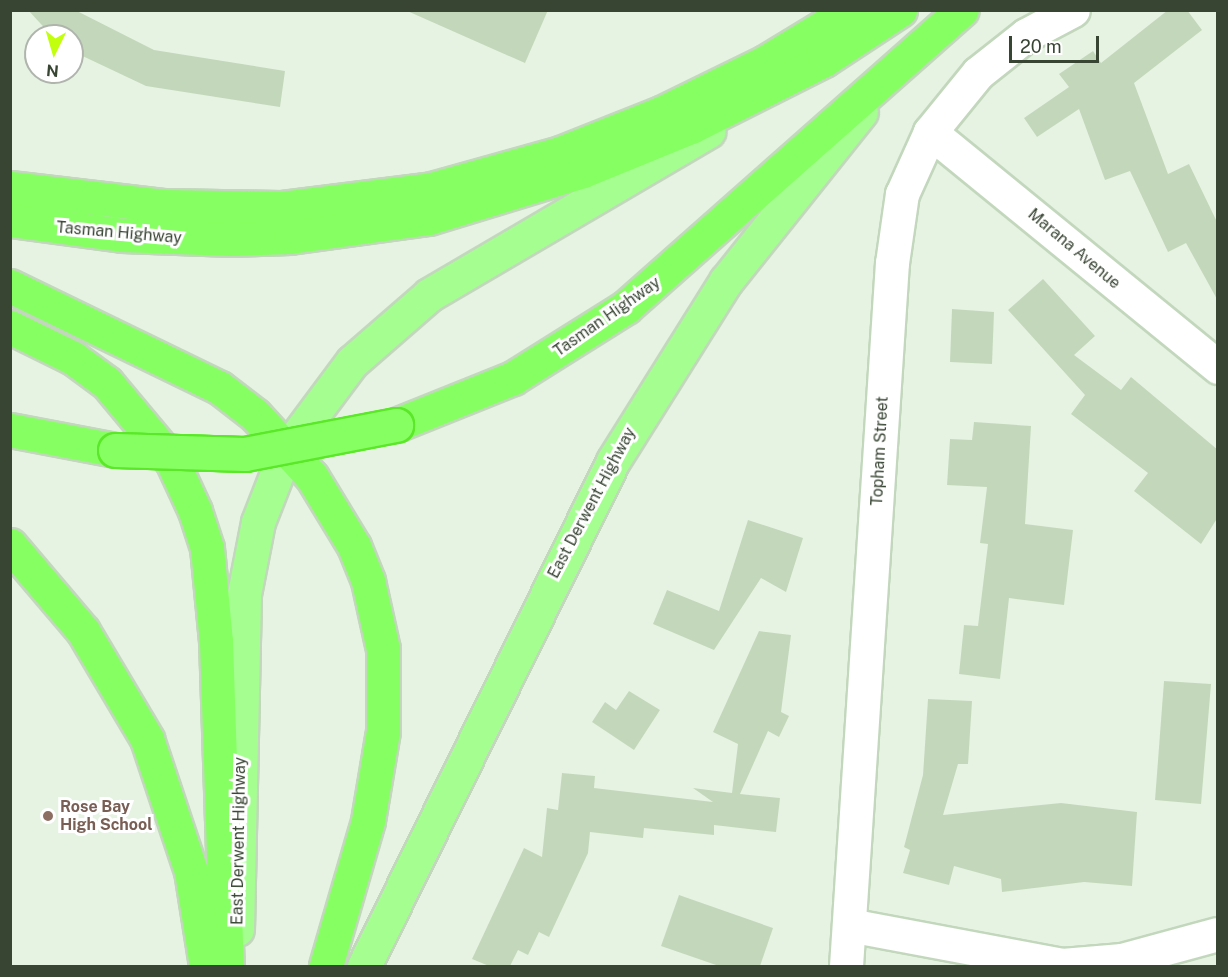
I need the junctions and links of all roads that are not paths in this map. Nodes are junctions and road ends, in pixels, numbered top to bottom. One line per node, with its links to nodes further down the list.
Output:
1 (851, 10): 8 (highway, Tasman Highway)
2 (900, 10): 5 (highway, Tasman Highway)
3 (962, 10): 6 (highway, Tasman Highway)
4 (1073, 10): 7 (street, Topham Street)
5 (824, 60): 9 (highway, Tasman Highway); 14 (main road)
6 (886, 80): 13 (highway, Tasman Highway, bridge); 23 (main road, East Derwent Highway)
7 (930, 132): 12 (street, Marana Avenue); 17 (street, Topham Street)
8 (10, 188)
9 (10, 220)
10 (10, 286): 22 (highway)
11 (10, 327): 20 (highway)
12 (1218, 367)
13 (10, 430)
14 (296, 437)
15 (279, 468): 21 (main road, East Derwent Highway)
16 (10, 545): 19 (highway)
17 (849, 926): 18 (street); 24 (street, Topham Street)
18 (1218, 934)
19 (206, 966)
20 (227, 966)
21 (234, 966)
22 (326, 966)
23 (364, 966)
24 (846, 966)

